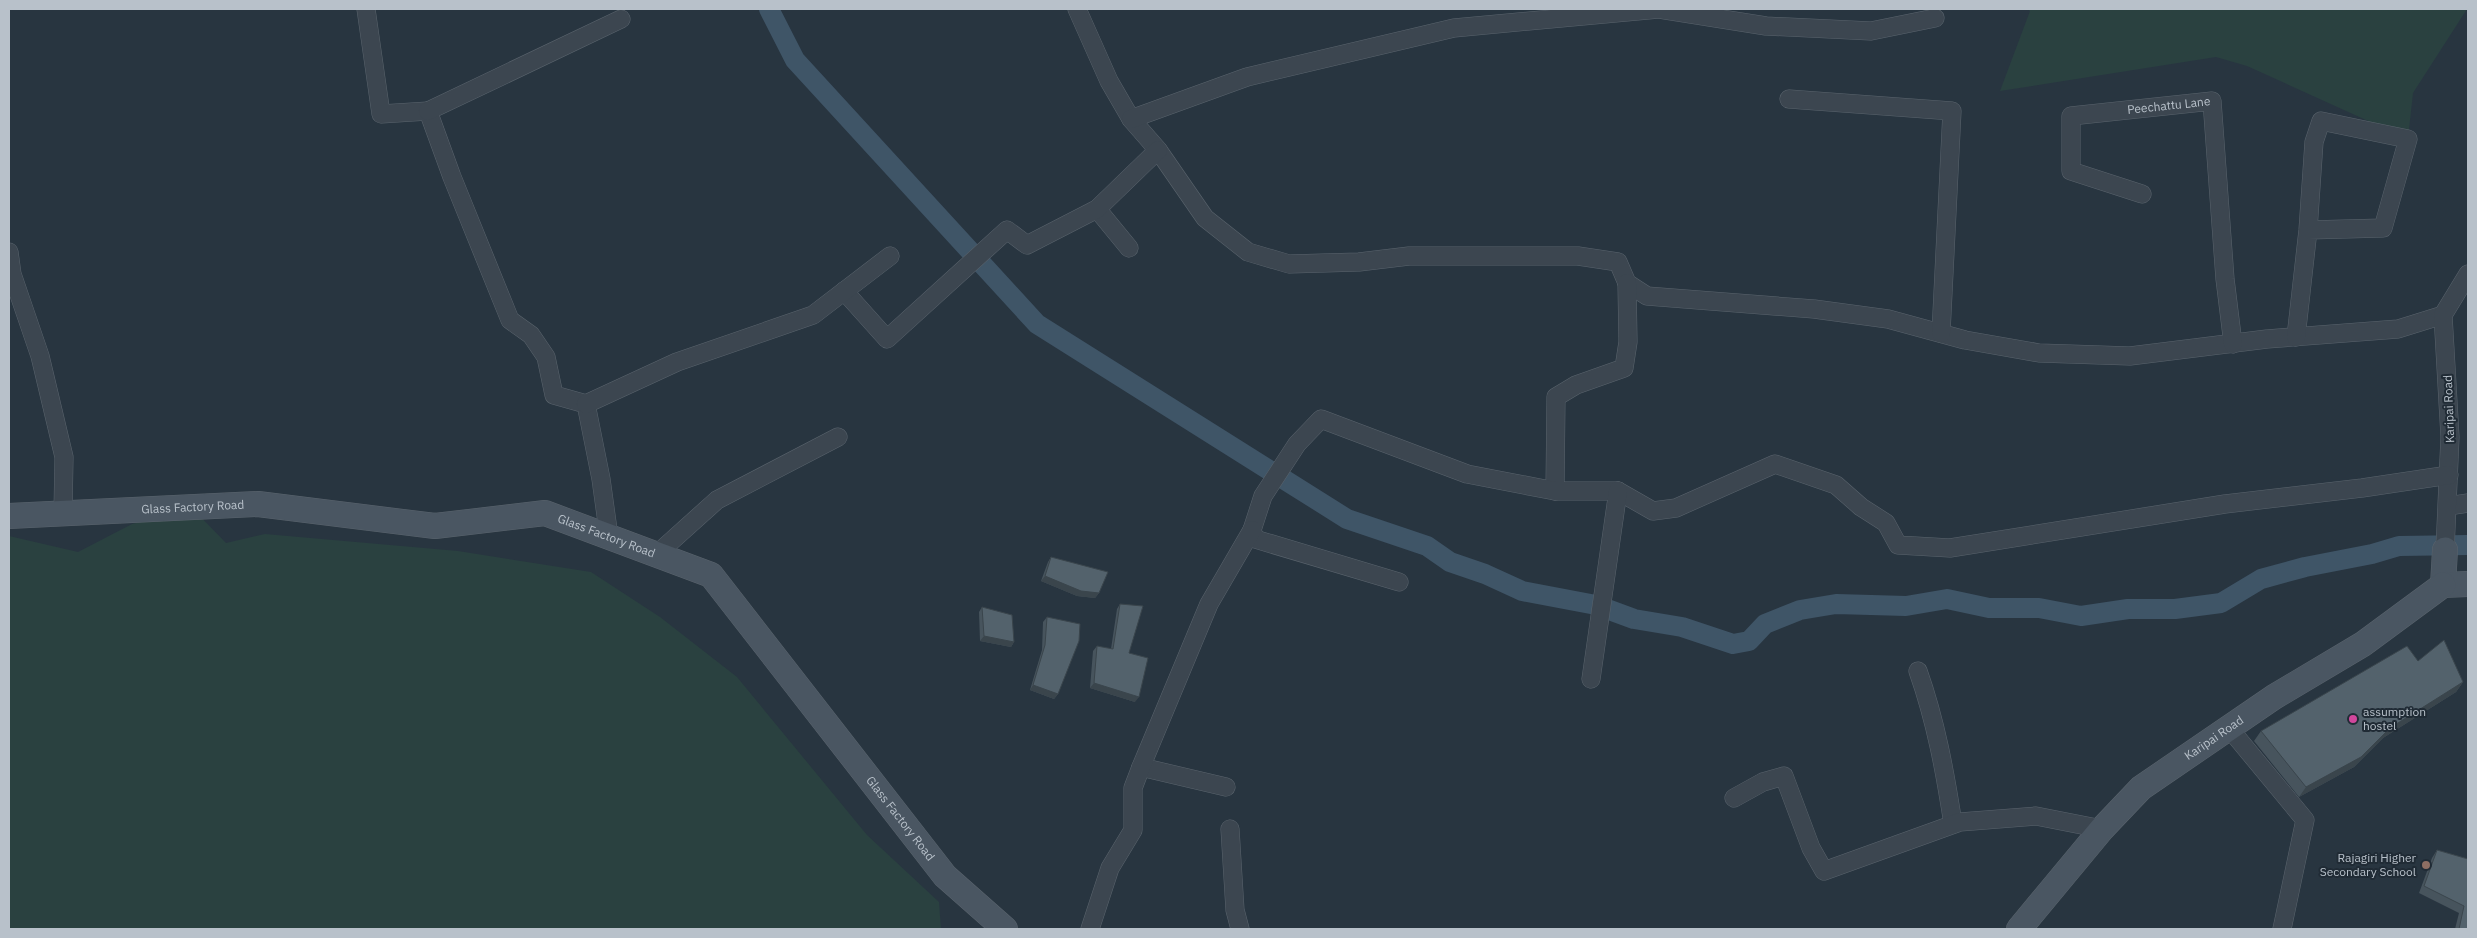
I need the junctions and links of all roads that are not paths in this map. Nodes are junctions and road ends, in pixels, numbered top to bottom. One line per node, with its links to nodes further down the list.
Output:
1 (366, 9): 6 (street)
2 (1077, 9): 7 (street)
3 (621, 18): 6 (street)
4 (1935, 18): 7 (street)
5 (1789, 99): 19 (street)
6 (428, 111): 22 (street)
7 (1131, 119): 8 (street)
8 (1158, 150): 10 (street); 16 (street)
9 (2142, 194): 21 (street, Peechattu Lane)
10 (1097, 209): 12 (street); 17 (street)
11 (2308, 230): 11 (street); 20 (street)
12 (1129, 248)
13 (9, 252): 29 (street)
14 (890, 256): 17 (street)
15 (2468, 274): 18 (street)
16 (1627, 283): 19 (street); 25 (street)
17 (844, 291): 22 (street)
18 (2443, 315): 20 (street); 24 (street, Karipai Road)
19 (1941, 333): 21 (street)
20 (2296, 337): 21 (street)
21 (2233, 344)
22 (586, 404): 32 (street)
23 (838, 437): 34 (street)
24 (2449, 475): 26 (street); 28 (street, Karipai Road)
25 (1555, 491): 26 (street); 31 (street)
26 (1618, 491): 39 (street)
27 (2468, 503): 28 (street)
28 (2448, 506): 33 (street, Karipai Road)
29 (63, 513): 30 (main road, Glass Factory Road); 32 (main road, Glass Factory Road)
30 (9, 516)
31 (1252, 530): 35 (street); 41 (street)
32 (609, 537): 34 (main road, Glass Factory Road)
33 (2445, 544): 37 (main road)
34 (657, 554): 47 (main road, Glass Factory Road)
35 (1399, 582)
36 (2468, 584): 37 (main road)
37 (2443, 585): 40 (main road, Karipai Road)
38 (1918, 671): 44 (street)
39 (1591, 679)
40 (2229, 728): 46 (main road, Karipai Road); 51 (street)
41 (1141, 767): 42 (street); 48 (street)
42 (1226, 787)
43 (1734, 798): 44 (street)
44 (1953, 824): 46 (street)
45 (1230, 829): 49 (street)
46 (2102, 829): 50 (main road, Karipai Road)
47 (1005, 929)
48 (1090, 929)
49 (1240, 929)
50 (2019, 929)
51 (2282, 929)

